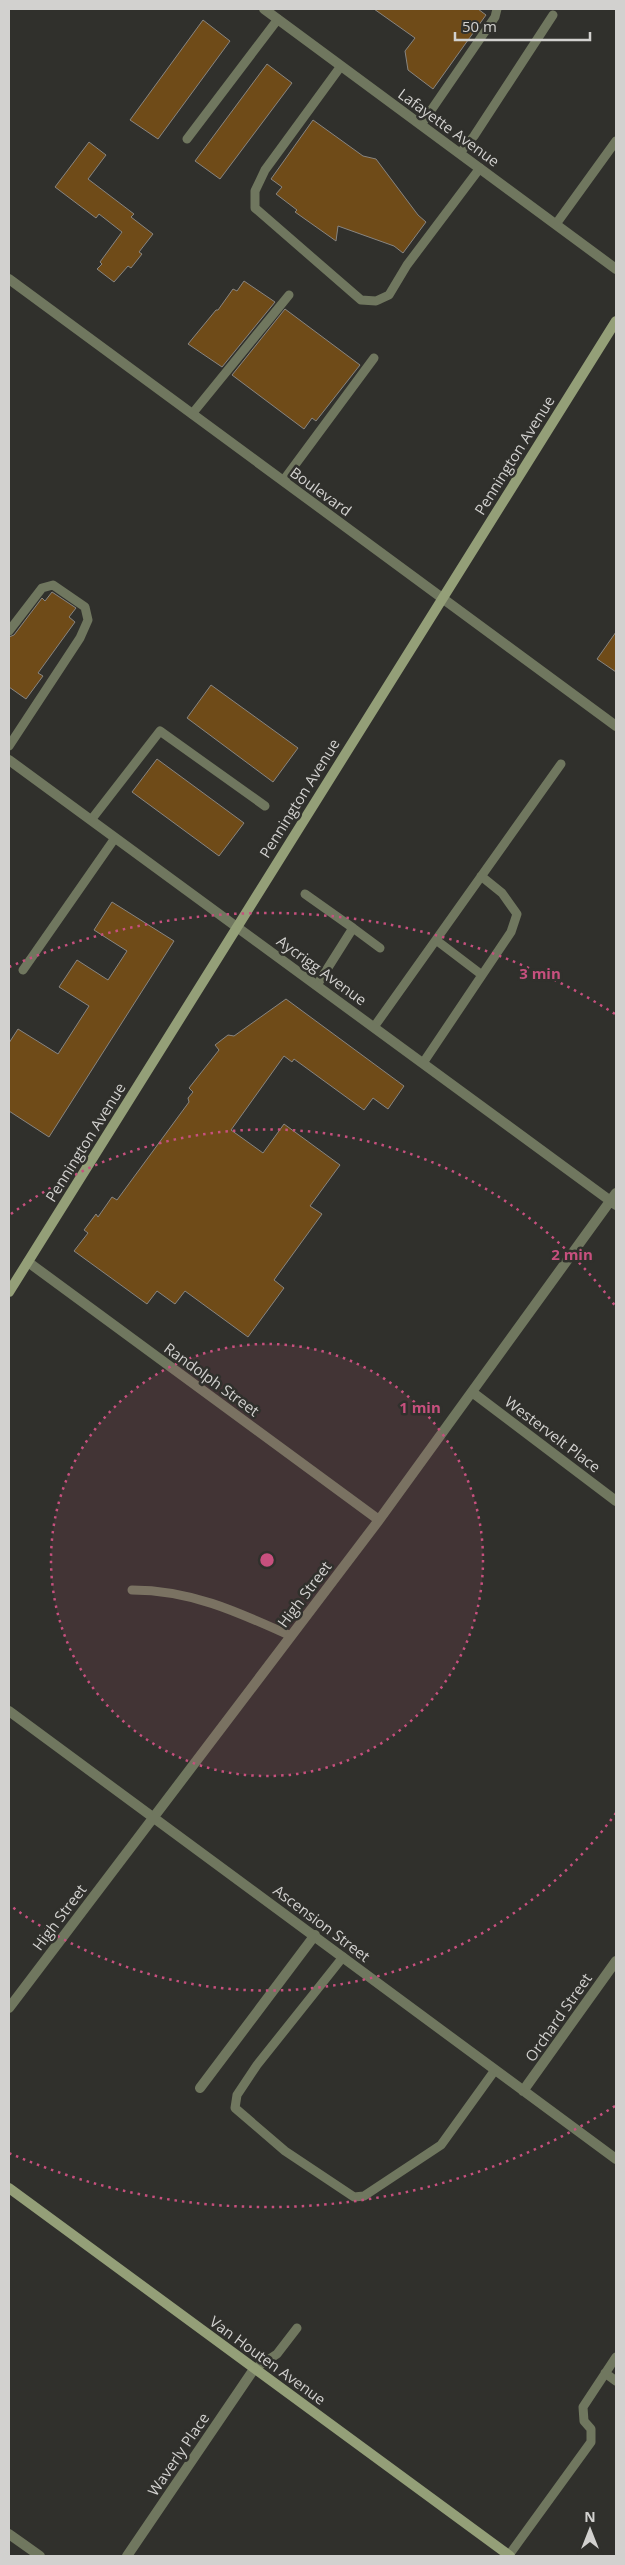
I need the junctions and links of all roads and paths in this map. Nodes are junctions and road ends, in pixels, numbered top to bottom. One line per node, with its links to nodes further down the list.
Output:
1 (264, 9): 4 (street, Lafayette Avenue)
2 (498, 9): 6 (lane)
3 (553, 15): 9 (lane)
4 (278, 19): 5 (street, Lafayette Avenue); 7 (lane)
5 (341, 66): 6 (street, Lafayette Avenue); 10 (lane)
6 (421, 125): 9 (street, Lafayette Avenue)
7 (188, 139)
8 (616, 141): 11 (lane)
9 (460, 153): 10 (street, Lafayette Avenue)
10 (480, 168): 11 (street, Lafayette Avenue)
11 (556, 224): 12 (street, Lafayette Avenue)
12 (616, 269)
13 (9, 279): 17 (street, Boulevard)
14 (288, 295): 17 (lane)
15 (616, 321): 19 (street, Pennington Avenue)
16 (374, 358): 18 (lane)
17 (192, 414): 18 (street, Boulevard)
18 (283, 481): 19 (street, Boulevard)
19 (442, 598): 21 (street, Boulevard); 30 (street, Pennington Avenue)
20 (9, 631): 22 (lane)
21 (616, 726)
22 (9, 746)
23 (9, 760): 26 (street, Aycrigg Avenue)
24 (561, 764): 28 (lane)
25 (265, 806): 26 (lane)
26 (91, 820): 27 (street, Aycrigg Avenue)
27 (116, 838): 30 (street, Aycrigg Avenue); 34 (lane)
28 (481, 876): 32 (lane); 35 (lane)
29 (305, 894): 31 (lane)
30 (237, 926): 36 (street, Aycrigg Avenue); 40 (street, Pennington Avenue)
31 (353, 928): 33 (lane); 36 (lane)
32 (436, 940): 35 (lane); 37 (lane)
33 (380, 948)
34 (22, 970)
35 (482, 975): 38 (lane)
36 (317, 985): 37 (street, Aycrigg Avenue)
37 (374, 1027): 38 (street, Aycrigg Avenue)
38 (423, 1062): 39 (street, Aycrigg Avenue)
39 (614, 1200): 42 (street, High Street)
40 (28, 1262): 41 (street, Pennington Avenue); 44 (street, Randolph Street)
41 (9, 1292)
42 (472, 1392): 43 (street, Westervelt Place); 44 (street, High Street)
43 (616, 1501)
44 (379, 1520): 46 (street, High Street)
45 (132, 1590): 46 (lane)
46 (291, 1636): 48 (street, High Street)
47 (9, 1712): 48 (street, Ascension Street)
48 (153, 1818): 49 (street, Ascension Street); 52 (street, High Street)
49 (315, 1936): 50 (street, Ascension Street); 54 (street)
50 (343, 1957): 53 (street, Ascension Street); 53 (lane)
51 (616, 1961): 55 (street, Orchard Street)
52 (9, 2008)
53 (495, 2070): 55 (street, Ascension Street)
54 (200, 2088)
55 (523, 2091): 56 (street, Ascension Street)
56 (616, 2160)
57 (9, 2188): 60 (street, Van Houten Avenue)
58 (297, 2328): 60 (lane)
59 (616, 2357): 61 (lane)
60 (254, 2369): 65 (street, Waverly Place); 66 (street, Van Houten Avenue)
61 (606, 2373): 62 (lane); 66 (lane)
62 (616, 2381)
63 (9, 2534): 64 (street)
64 (40, 2556)
65 (127, 2556)
66 (509, 2556)

